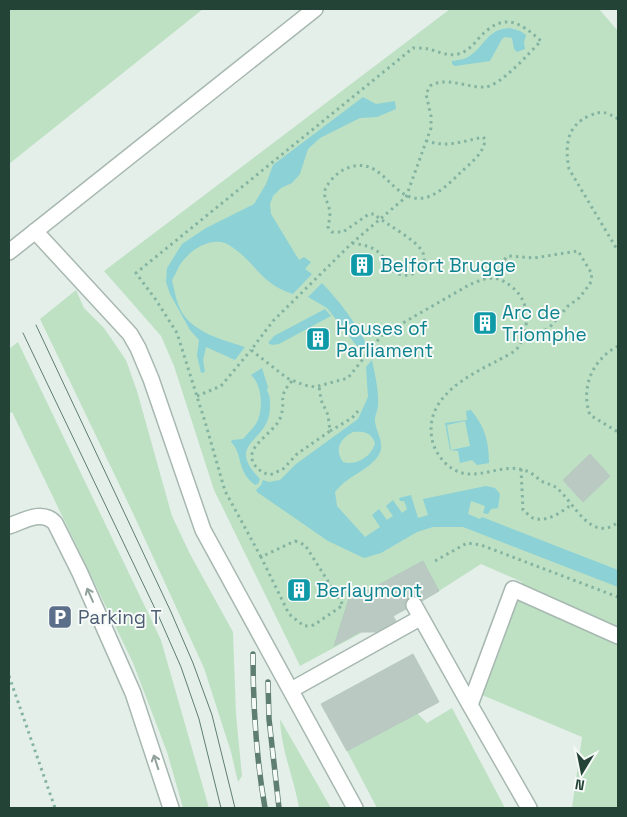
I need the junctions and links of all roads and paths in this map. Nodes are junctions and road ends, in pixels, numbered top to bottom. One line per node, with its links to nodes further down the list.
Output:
1 (315, 9): 6 (street)
2 (618, 119): 8 (path)
3 (427, 141): 4 (path); 4 (path); 16 (path)
4 (406, 197): 5 (path); 5 (path)
5 (379, 219): 7 (path); 7 (path)
6 (35, 231): 9 (street); 29 (street)
7 (352, 243): 13 (path)
8 (618, 251)
9 (9, 252)
10 (497, 278): 11 (path); 11 (path); 15 (path)
11 (523, 335): 20 (path)
12 (618, 346): 19 (path)
13 (251, 350): 14 (path); 16 (path)
14 (292, 381): 15 (path); 18 (path)
15 (319, 386): 18 (path)
16 (197, 396): 24 (path)
17 (358, 411): 18 (path)
18 (330, 431)
19 (618, 432)
20 (520, 469): 21 (path); 21 (path)
21 (572, 505): 22 (path)
22 (618, 522)
23 (9, 526): 32 (street, one-way to 23)
24 (261, 558): 24 (path)
25 (435, 561): 26 (path)
26 (618, 597)
27 (618, 636): 30 (street)
28 (9, 676): 31 (path)
29 (290, 690): 30 (street); 33 (street)
30 (470, 705): 34 (street)
31 (55, 808)
32 (171, 808)
33 (355, 808)
34 (529, 808)

